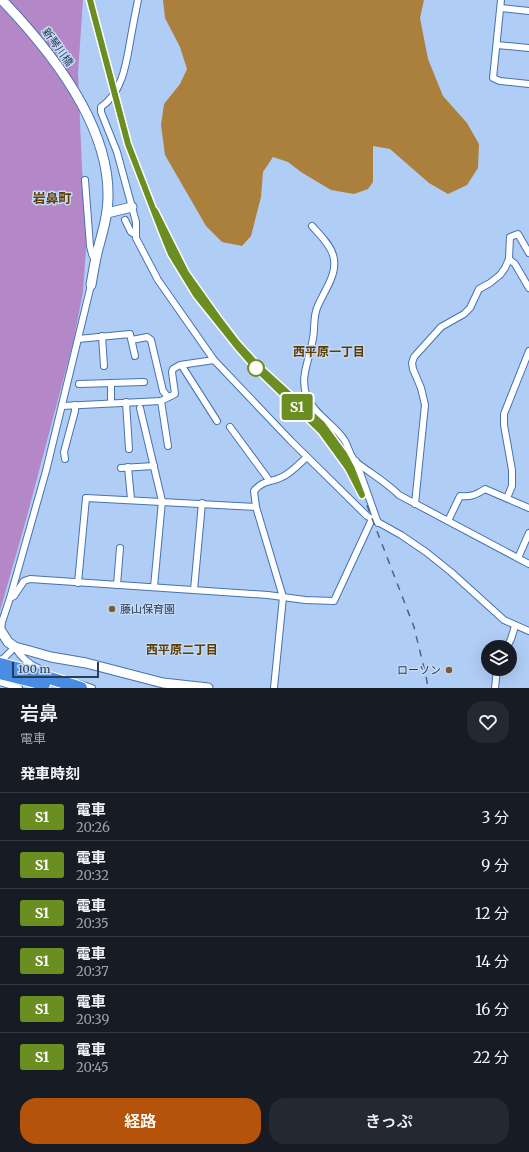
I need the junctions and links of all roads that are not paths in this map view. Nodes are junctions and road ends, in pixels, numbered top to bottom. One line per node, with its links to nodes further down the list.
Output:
1 (2, 0): 11 (street, 新琴川橋)
2 (138, 0): 10 (street)
3 (501, 0): 4 (street)
4 (501, 8): 5 (street); 6 (street)
5 (529, 11)
6 (497, 45): 7 (street); 8 (street)
7 (529, 48)
8 (529, 84)
9 (85, 180): 17 (street)
10 (132, 207): 11 (street); 14 (street)
11 (107, 213): 17 (street, 新琴川橋)
12 (125, 220): 14 (street)
13 (312, 226): 44 (street)
14 (136, 235): 25 (street)
15 (529, 253): 16 (street)
16 (509, 258): 19 (street); 53 (street)
17 (95, 261): 18 (street, 新琴川橋)
18 (91, 285): 21 (street)
19 (529, 288)
20 (102, 336): 21 (street); 22 (street); 26 (street)
21 (78, 339): 36 (street)
22 (132, 340): 24 (street); 31 (street)
23 (528, 355): 49 (street)
24 (135, 356)
25 (214, 360): 27 (street); 42 (street)
26 (104, 366)
27 (182, 366): 31 (street); 38 (street)
28 (144, 382): 29 (street)
29 (111, 383): 30 (street); 34 (street)
30 (79, 384)
31 (168, 397): 32 (street)
32 (161, 400): 33 (street); 40 (street)
33 (126, 402): 34 (street); 41 (street)
34 (111, 403): 35 (street)
35 (75, 405): 36 (street); 43 (street)
36 (62, 406): 67 (street)
37 (140, 408): 45 (street)
38 (217, 421)
39 (230, 427): 48 (street)
40 (168, 446)
41 (129, 449)
42 (307, 457): 48 (street); 56 (street)
43 (65, 459)
44 (356, 461): 53 (street); 56 (street)
45 (154, 466): 46 (street); 51 (street)
46 (128, 467): 47 (street); 50 (street)
47 (121, 468)
48 (269, 480): 54 (street)
49 (507, 498): 55 (street); 57 (street)
50 (131, 499): 51 (street); 62 (street)
51 (162, 501): 52 (street); 64 (street)
52 (202, 503): 54 (street); 65 (street)
53 (415, 504): 57 (street)
54 (256, 507): 66 (street)
55 (529, 508)
56 (375, 521): 66 (street); 68 (street)
57 (448, 521): 60 (street)
58 (529, 533): 60 (street)
59 (120, 548): 63 (street)
60 (518, 558): 61 (street)
61 (529, 564)
62 (78, 583): 63 (street); 67 (street)
63 (117, 585): 64 (street)
64 (154, 587): 65 (street)
65 (194, 590): 66 (street)
66 (283, 597): 86 (street)
67 (10, 598): 69 (street)
68 (515, 626): 70 (street); 71 (street)
69 (1, 631): 72 (street)
70 (529, 631)
71 (510, 640)
72 (14, 647): 73 (street); 78 (street); 83 (street)
73 (0, 660)
74 (0, 664): 82 (highway)
75 (0, 673): 80 (street); 81 (highway)
76 (496, 676): 87 (street)
77 (0, 682): 79 (street)
78 (163, 686): 84 (street)
79 (19, 688)
80 (36, 688)
81 (57, 688)
82 (80, 688)
83 (92, 688)
84 (201, 688): 85 (street)
85 (208, 688)
86 (274, 688)
87 (495, 688)

